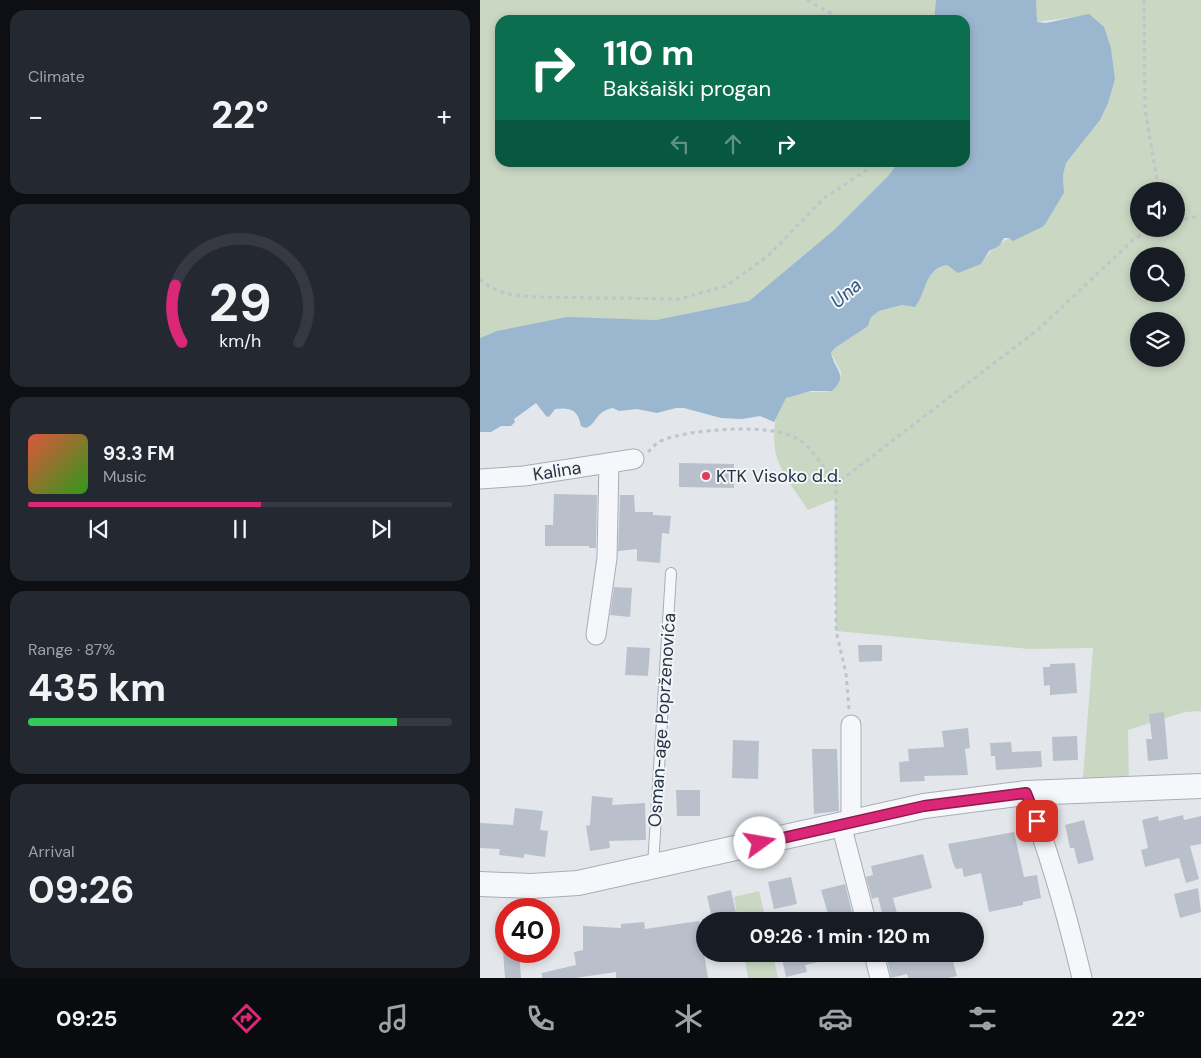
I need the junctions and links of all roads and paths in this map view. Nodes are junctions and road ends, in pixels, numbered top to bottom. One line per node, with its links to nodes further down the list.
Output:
1 (807, 0): 3 (path)
2 (1144, 0): 5 (path)
3 (834, 15)
4 (871, 167): 9 (path)
5 (1158, 182)
6 (1201, 216): 7 (path)
7 (1185, 218)
8 (1138, 237): 13 (path)
9 (480, 279)
10 (634, 459): 11 (street, Kalina); 13 (path)
11 (608, 463): 12 (street, Kalina); 15 (street)
12 (480, 479)
13 (836, 484): 16 (path)
14 (671, 573): 20 (lane, Osman-age Poprženovića)
15 (596, 634)
16 (851, 725): 19 (street)
17 (1201, 786): 18 (street)
18 (1026, 793): 19 (street); 25 (street)
19 (846, 823): 20 (street); 22 (street)
20 (653, 867): 21 (street)
21 (480, 884)
22 (864, 912)
23 (876, 962): 24 (street)
24 (880, 978)
25 (1082, 978)

